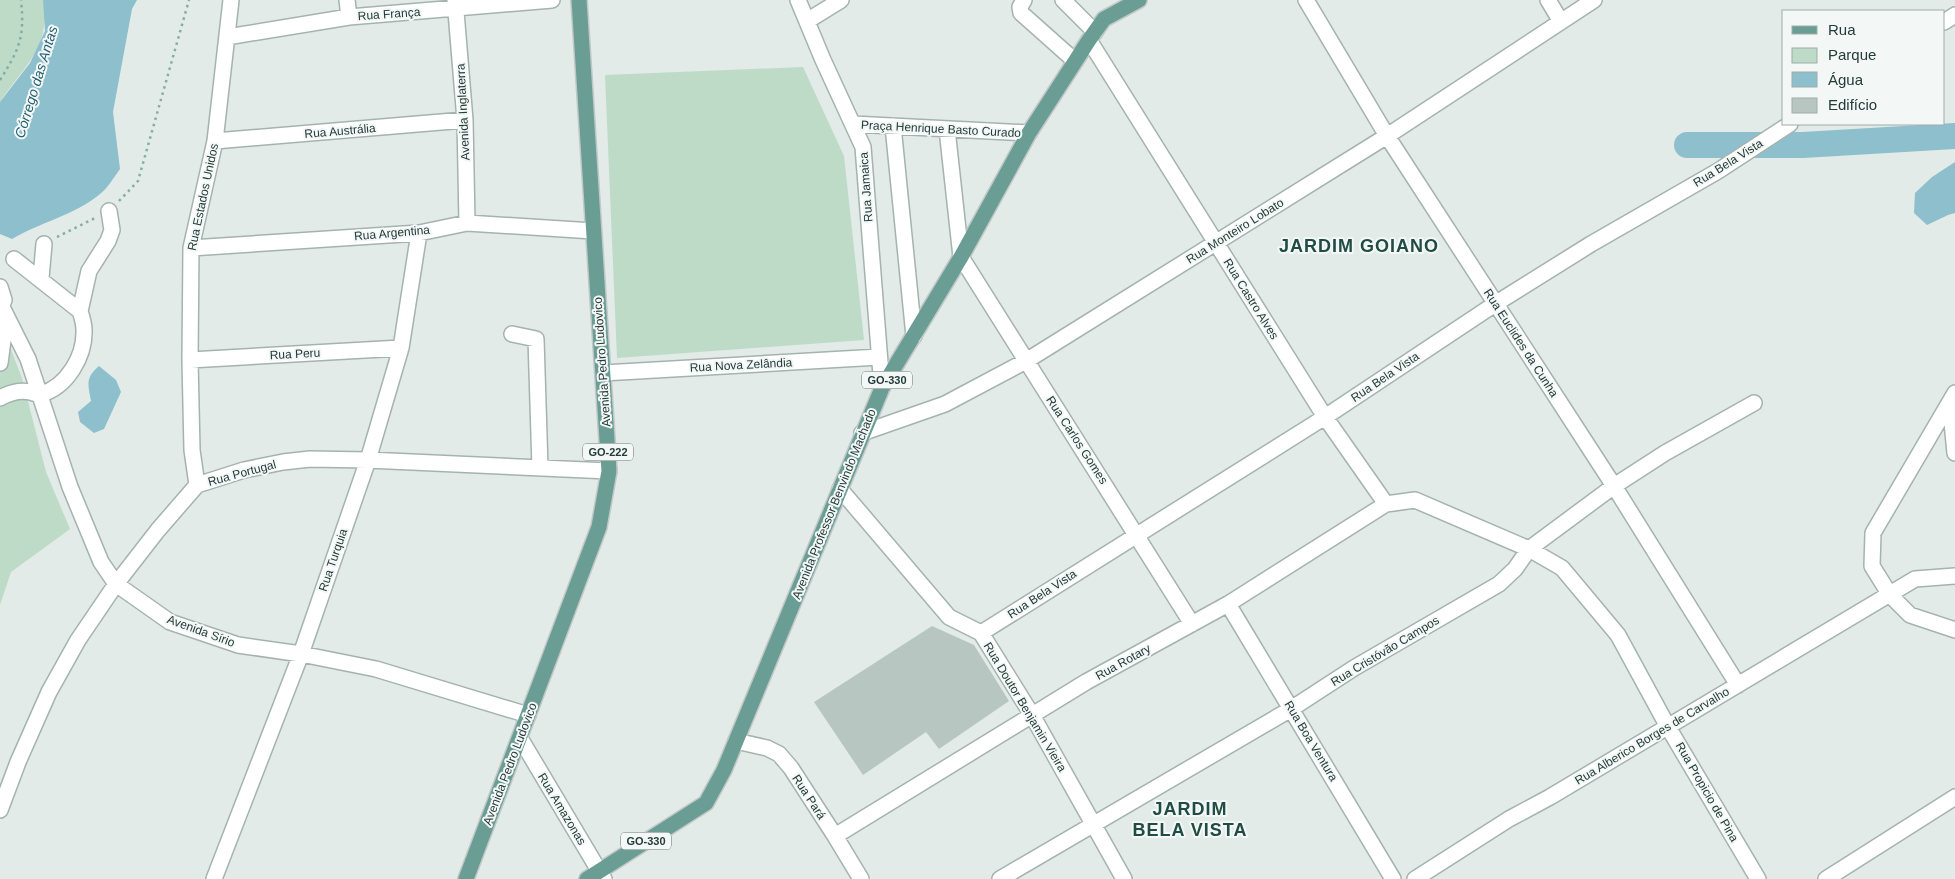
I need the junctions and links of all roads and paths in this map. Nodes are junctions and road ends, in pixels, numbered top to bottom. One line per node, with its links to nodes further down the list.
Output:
1 (21, 0): 22 (path)
2 (189, 0): 31 (path)
3 (231, 0): 20 (street, Rua Estados Unidos)
4 (348, 0): 16 (street)
5 (552, 0): 15 (street, Rua França)
6 (579, 0): 33 (main road, Avenida Pedro Ludovico / GO-222)
7 (798, 0): 18 (street, Rua Jamaica)
8 (840, 0): 18 (street)
9 (1024, 0): 21 (street)
10 (1064, 0): 19 (street, Rua Castro Alves)
11 (1140, 0): 19 (main road, Avenida Professor Benvindo Machado / GO-330)
12 (1306, 0): 29 (street, Rua Euclides da Cunha)
13 (1548, 0): 17 (street)
14 (1594, 0): 17 (street, Rua Monteiro Lobato)
15 (455, 4): 16 (street, Rua França); 23 (street, Avenida Inglaterra)
16 (349, 17): 20 (street, Rua França)
17 (1560, 20): 29 (street, Rua Monteiro Lobato)
18 (807, 21): 24 (street, Rua Jamaica)
19 (1092, 36): 21 (main road, Avenida Professor Benvindo Machado / GO-330); 36 (street, Rua Castro Alves)
20 (226, 37): 30 (street, Rua Estados Unidos)
21 (1075, 61): 28 (main road, Avenida Professor Benvindo Machado / GO-330)
22 (0, 80)
23 (465, 120): 30 (street, Rua Austrália); 32 (street, Avenida Inglaterra)
24 (853, 124): 26 (street, Praça Henrique Basto Curado); 48 (street, Rua Jamaica)
25 (1788, 125): 42 (street, Rua Bela Vista)
26 (893, 126): 27 (street, Praça Henrique Basto Curado); 46 (street)
27 (946, 129): 28 (street, Praça Henrique Basto Curado); 38 (street)
28 (1029, 133): 38 (main road, Avenida Professor Benvindo Machado / GO-330)
29 (1387, 136): 36 (street, Rua Monteiro Lobato); 42 (street, Rua Euclides da Cunha)
30 (215, 141): 37 (street, Rua Estados Unidos)
31 (109, 211): 35 (path); 43 (street)
32 (467, 223): 33 (street, Rua Argentina); 34 (street, Rua Argentina)
33 (593, 231): 52 (main road, Avenida Pedro Ludovico / GO-222)
34 (419, 232): 37 (street, Rua Argentina); 47 (street, Rua Turquia)
35 (44, 244): 40 (street)
36 (1216, 244): 50 (street, Rua Monteiro Lobato); 58 (street, Rua Castro Alves)
37 (190, 248): 49 (street, Rua Estados Unidos)
38 (961, 257): 46 (main road, Avenida Professor Benvindo Machado / GO-330); 50 (street, Rua Carlos Gomes)
39 (14, 259): 40 (street)
40 (41, 278): 43 (street)
41 (0, 287): 44 (street)
42 (1495, 304): 58 (street, Rua Bela Vista); 65 (street, Rua Euclides da Cunha)
43 (80, 310): 54 (street)
44 (3, 311): 51 (street); 54 (street, Avenida Sírio)
45 (512, 334): 62 (street)
46 (914, 336): 53 (main road, Avenida Professor Benvindo Machado / GO-330)
47 (401, 348): 49 (street, Rua Peru); 61 (street, Rua Turquia)
48 (880, 357): 52 (street, Rua Nova Zelândia); 53 (street, Rua Jamaica)
49 (190, 360): 64 (street, Rua Estados Unidos)
50 (1026, 361): 59 (street, Rua Monteiro Lobato); 69 (street, Rua Carlos Gomes)
51 (0, 363)
52 (603, 373): 63 (main road, Avenida Pedro Ludovico / GO-222)
53 (882, 388): 59 (main road, Avenida Professor Benvindo Machado / GO-330)
54 (39, 395): 56 (street); 72 (street, Avenida Sírio)
55 (1952, 397): 60 (street); 73 (street)
56 (0, 398)
57 (1754, 403): 65 (street, Rua Cristóvão Campos)
58 (1325, 417): 68 (street, Rua Castro Alves); 69 (street, Rua Bela Vista)
59 (862, 433): 66 (main road, Avenida Professor Benvindo Machado / GO-330)
60 (1955, 453)
61 (368, 460): 62 (street, Rua Portugal); 64 (street, Rua Portugal); 78 (street, Rua Turquia)
62 (540, 468): 63 (street, Rua Portugal)
63 (610, 471): 81 (main road, Avenida Pedro Ludovico / GO-222)
64 (197, 485): 72 (street, Rua Portugal)
65 (1614, 486): 70 (street, Rua Cristóvão Campos); 79 (street, Rua Euclides da Cunha)
66 (840, 489): 77 (street, Rua Doutor Benjamin Vieira); 85 (main road, Avenida Professor Benvindo Machado / GO-330)
67 (1415, 500): 68 (street, Rua Rotary); 70 (street, Rua Propicio de Pina)
68 (1386, 504): 74 (street, Rua Rotary)
69 (1136, 534): 75 (street, Rua Carlos Gomes); 77 (street, Rua Bela Vista)
70 (1529, 549): 80 (street, Rua Cristóvão Campos); 83 (street, Rua Propicio de Pina)
71 (1955, 576): 73 (street, Rua Alberico Borges de Carvalho)
72 (116, 584): 78 (street, Avenida Sírio); 87 (street, Rua Portugal)
73 (1890, 595): 76 (street); 79 (street, Rua Alberico Borges de Carvalho)
74 (1228, 604): 75 (street, Rua Rotary); 80 (street, Rua Boa Ventura)
75 (1192, 624): 82 (street, Rua Rotary)
76 (1955, 630)
77 (981, 633): 82 (street, Rua Doutor Benjamin Vieira)
78 (301, 654): 81 (street, Avenida Sírio); 91 (street, Rua Turquia)
79 (1738, 685): 83 (street, Rua Alberico Borges de Carvalho)
80 (1291, 709): 88 (street, Rua Cristóvão Campos); 96 (street, Rua Boa Ventura)
81 (528, 715): 84 (main road, Avenida Pedro Ludovico / GO-222)
82 (1032, 715): 88 (street, Rua Doutor Benjamin Vieira); 89 (street, Rua Rotary)
83 (1668, 727): 97 (street, Rua Alberico Borges de Carvalho); 98 (street, Rua Propicio de Pina)
84 (520, 738): 90 (street, Rua Amazonas); 92 (main road, Avenida Pedro Ludovico / GO-222)
85 (736, 741): 89 (street, Rua Pará); 90 (main road, Avenida Professor Benvindo Machado / GO-330)
86 (1955, 798): 99 (street)
87 (0, 810)
88 (1094, 824): 94 (street, Rua Cristóvão Campos); 95 (street, Rua Doutor Benjamin Vieira)
89 (835, 836): 93 (street, Rua Pará)
90 (597, 876)
91 (214, 879)
92 (466, 879)
93 (861, 879)
94 (1000, 879)
95 (1124, 879)
96 (1393, 879)
97 (1415, 879)
98 (1758, 879)
99 (1826, 879)

